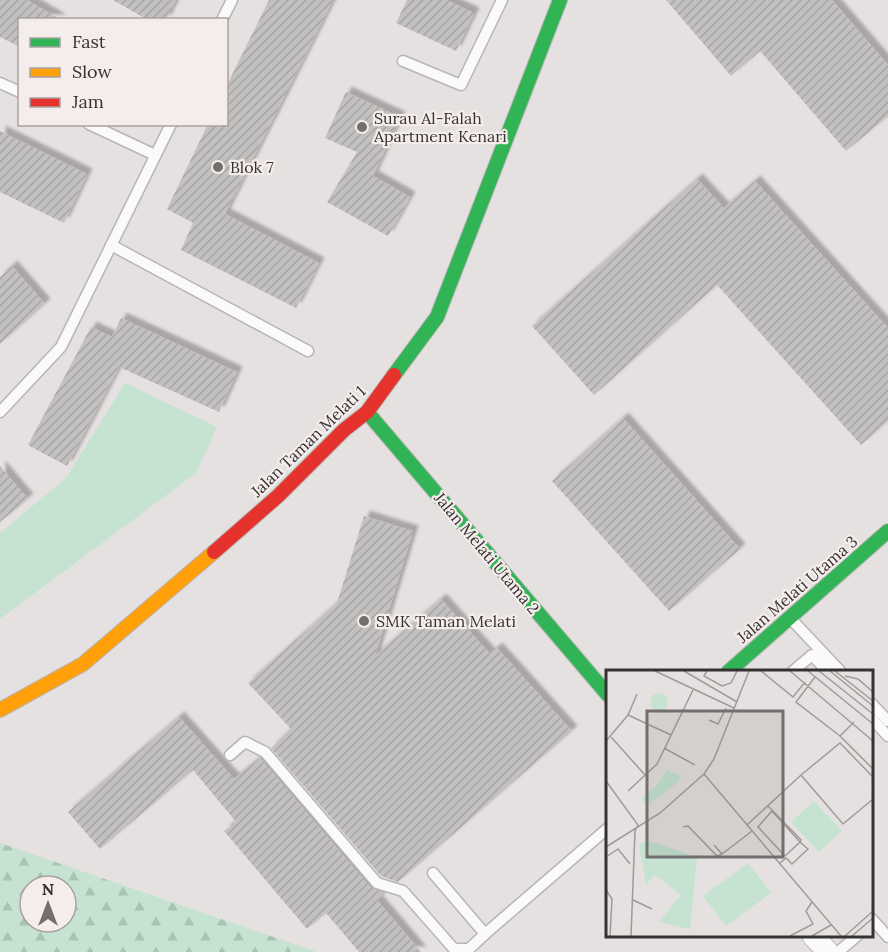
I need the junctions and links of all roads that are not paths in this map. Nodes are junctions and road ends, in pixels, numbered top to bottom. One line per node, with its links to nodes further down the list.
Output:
1 (232, 0): 4 (lane)
2 (502, 0): 5 (lane)
3 (558, 1): 14 (street, Jalan Taman Melati 1)
4 (223, 18)
5 (403, 61)
6 (0, 83): 7 (lane)
7 (18, 91)
8 (93, 126): 10 (lane)
9 (170, 126): 10 (lane)
10 (155, 155): 11 (lane)
11 (111, 245): 12 (lane); 13 (lane)
12 (308, 351)
13 (0, 412)
14 (367, 412): 21 (street, Jalan Melati Utama 2); 23 (street, Jalan Taman Melati 1)
15 (888, 531): 16 (street, Jalan Melati Utama 3)
16 (789, 618): 17 (street, Jalan Melati Utama 3); 20 (lane)
17 (731, 670)
18 (794, 670): 19 (lane)
19 (826, 670)
20 (839, 670)
21 (606, 693)
22 (873, 705): 25 (lane)
23 (0, 710)
24 (873, 720): 26 (lane)
25 (888, 721)
26 (888, 736)
27 (230, 755): 31 (lane)
28 (606, 830): 31 (lane)
29 (433, 873): 31 (lane)
30 (873, 922): 34 (lane)
31 (485, 934)
32 (814, 937): 35 (street)
33 (856, 937): 36 (lane)
34 (888, 937)
35 (828, 952)
36 (838, 952)

